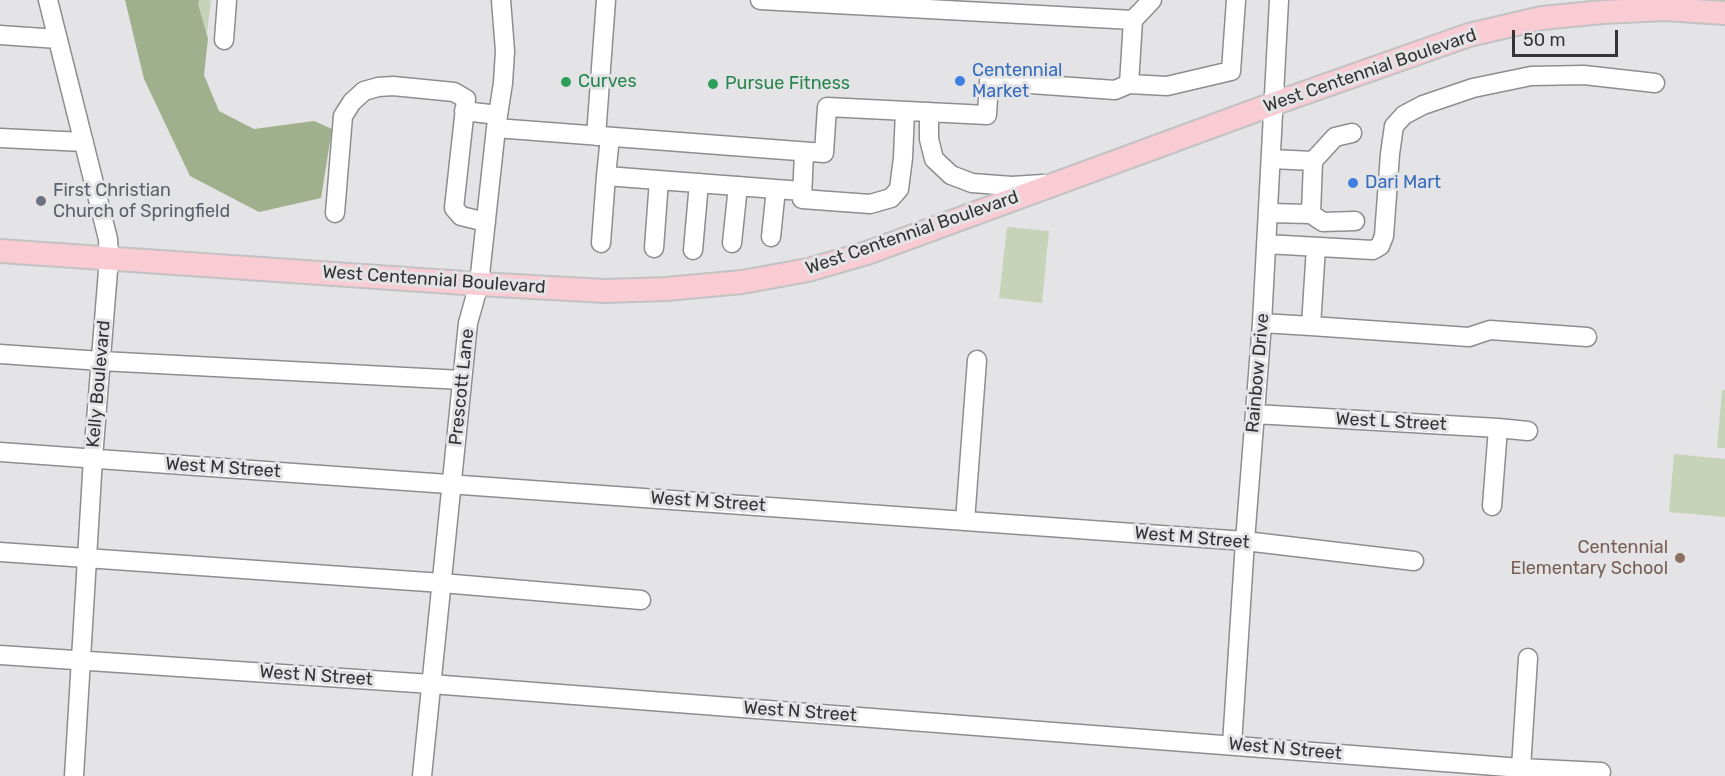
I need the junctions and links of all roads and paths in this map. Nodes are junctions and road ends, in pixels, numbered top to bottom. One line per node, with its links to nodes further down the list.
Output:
1 (48, 0): 12 (street, Kelly Boulevard)
2 (227, 0): 13 (street)
3 (501, 0): 20 (street, Prescott Lane)
4 (606, 0): 22 (street)
5 (760, 0): 10 (street)
6 (1152, 0): 10 (street)
7 (1236, 0): 15 (street)
8 (1279, 0): 16 (street, Rainbow Drive)
9 (1725, 14): 16 (main road, West Centennial Boulevard)
10 (1133, 20): 15 (street)
11 (0, 35): 12 (street)
12 (58, 39): 24 (street, Kelly Boulevard)
13 (224, 40)
14 (1655, 83): 44 (street)
15 (1129, 84): 19 (street)
16 (1273, 104): 26 (street, Rainbow Drive); 31 (main road, West Centennial Boulevard)
17 (464, 111): 20 (street); 35 (street); 39 (street)
18 (905, 111): 19 (street); 25 (street); 34 (street)
19 (929, 112): 31 (street)
20 (497, 122): 22 (street); 39 (street, Prescott Lane)
21 (1352, 133): 27 (street)
22 (603, 137): 25 (street); 28 (street)
23 (0, 138): 24 (street)
24 (84, 142): 48 (street, Kelly Boulevard)
25 (804, 152): 34 (street)
26 (1270, 159): 27 (street); 36 (street, Rainbow Drive)
27 (1313, 161): 37 (street)
28 (606, 176): 29 (street); 41 (street)
29 (659, 180): 30 (street); 45 (street)
30 (699, 183): 32 (street); 46 (street)
31 (1060, 183): 49 (main road, West Centennial Boulevard)
32 (738, 186): 33 (street); 42 (street)
33 (776, 189): 34 (street); 40 (street)
34 (802, 195)
35 (334, 213)
36 (1268, 213): 37 (street); 43 (street, Rainbow Drive)
37 (1311, 214): 38 (street)
38 (1355, 221)
39 (486, 222): 49 (street, Prescott Lane)
40 (771, 237)
41 (601, 243)
42 (732, 243)
43 (1266, 244): 44 (street); 50 (street, Rainbow Drive)
44 (1316, 247): 51 (street)
45 (654, 248)
46 (693, 250)
47 (0, 251): 48 (main road, West Centennial Boulevard)
48 (109, 258): 49 (main road, West Centennial Boulevard); 55 (street, Kelly Boulevard)
49 (479, 284): 56 (street, Prescott Lane)
50 (1262, 323): 51 (street); 57 (street, Rainbow Drive)
51 (1311, 326): 52 (street)
52 (1587, 337)
53 (0, 354): 55 (street)
54 (977, 360): 64 (street)
55 (101, 361): 56 (street); 61 (street, Kelly Boulevard)
56 (462, 380): 62 (street, Prescott Lane)
57 (1255, 414): 58 (street, West L Street); 65 (street, Rainbow Drive)
58 (1498, 428): 59 (street, West L Street); 63 (street)
59 (1528, 431)
60 (0, 452): 61 (street, West M Street)
61 (93, 458): 62 (street, West M Street); 67 (street, Kelly Boulevard)
62 (452, 484): 64 (street, West M Street); 69 (street, Prescott Lane)
63 (1492, 506)
64 (965, 520): 65 (street, West M Street)
65 (1245, 541): 68 (street, West M Street); 75 (street, Rainbow Drive)
66 (0, 552): 67 (street)
67 (87, 559): 69 (street); 73 (street, Kelly Boulevard)
68 (1414, 561)
69 (441, 583): 70 (street); 74 (street, Prescott Lane)
70 (641, 600)
71 (0, 655): 73 (street, West N Street)
72 (1528, 658): 76 (street)
73 (81, 660): 74 (street, West N Street); 78 (street, Kelly Boulevard)
74 (431, 684): 75 (street, West N Street); 79 (street, Prescott Lane)
75 (1232, 745): 76 (street, West N Street)
76 (1521, 768): 77 (street, West N Street)
77 (1600, 772)
78 (74, 776)
79 (422, 776)

